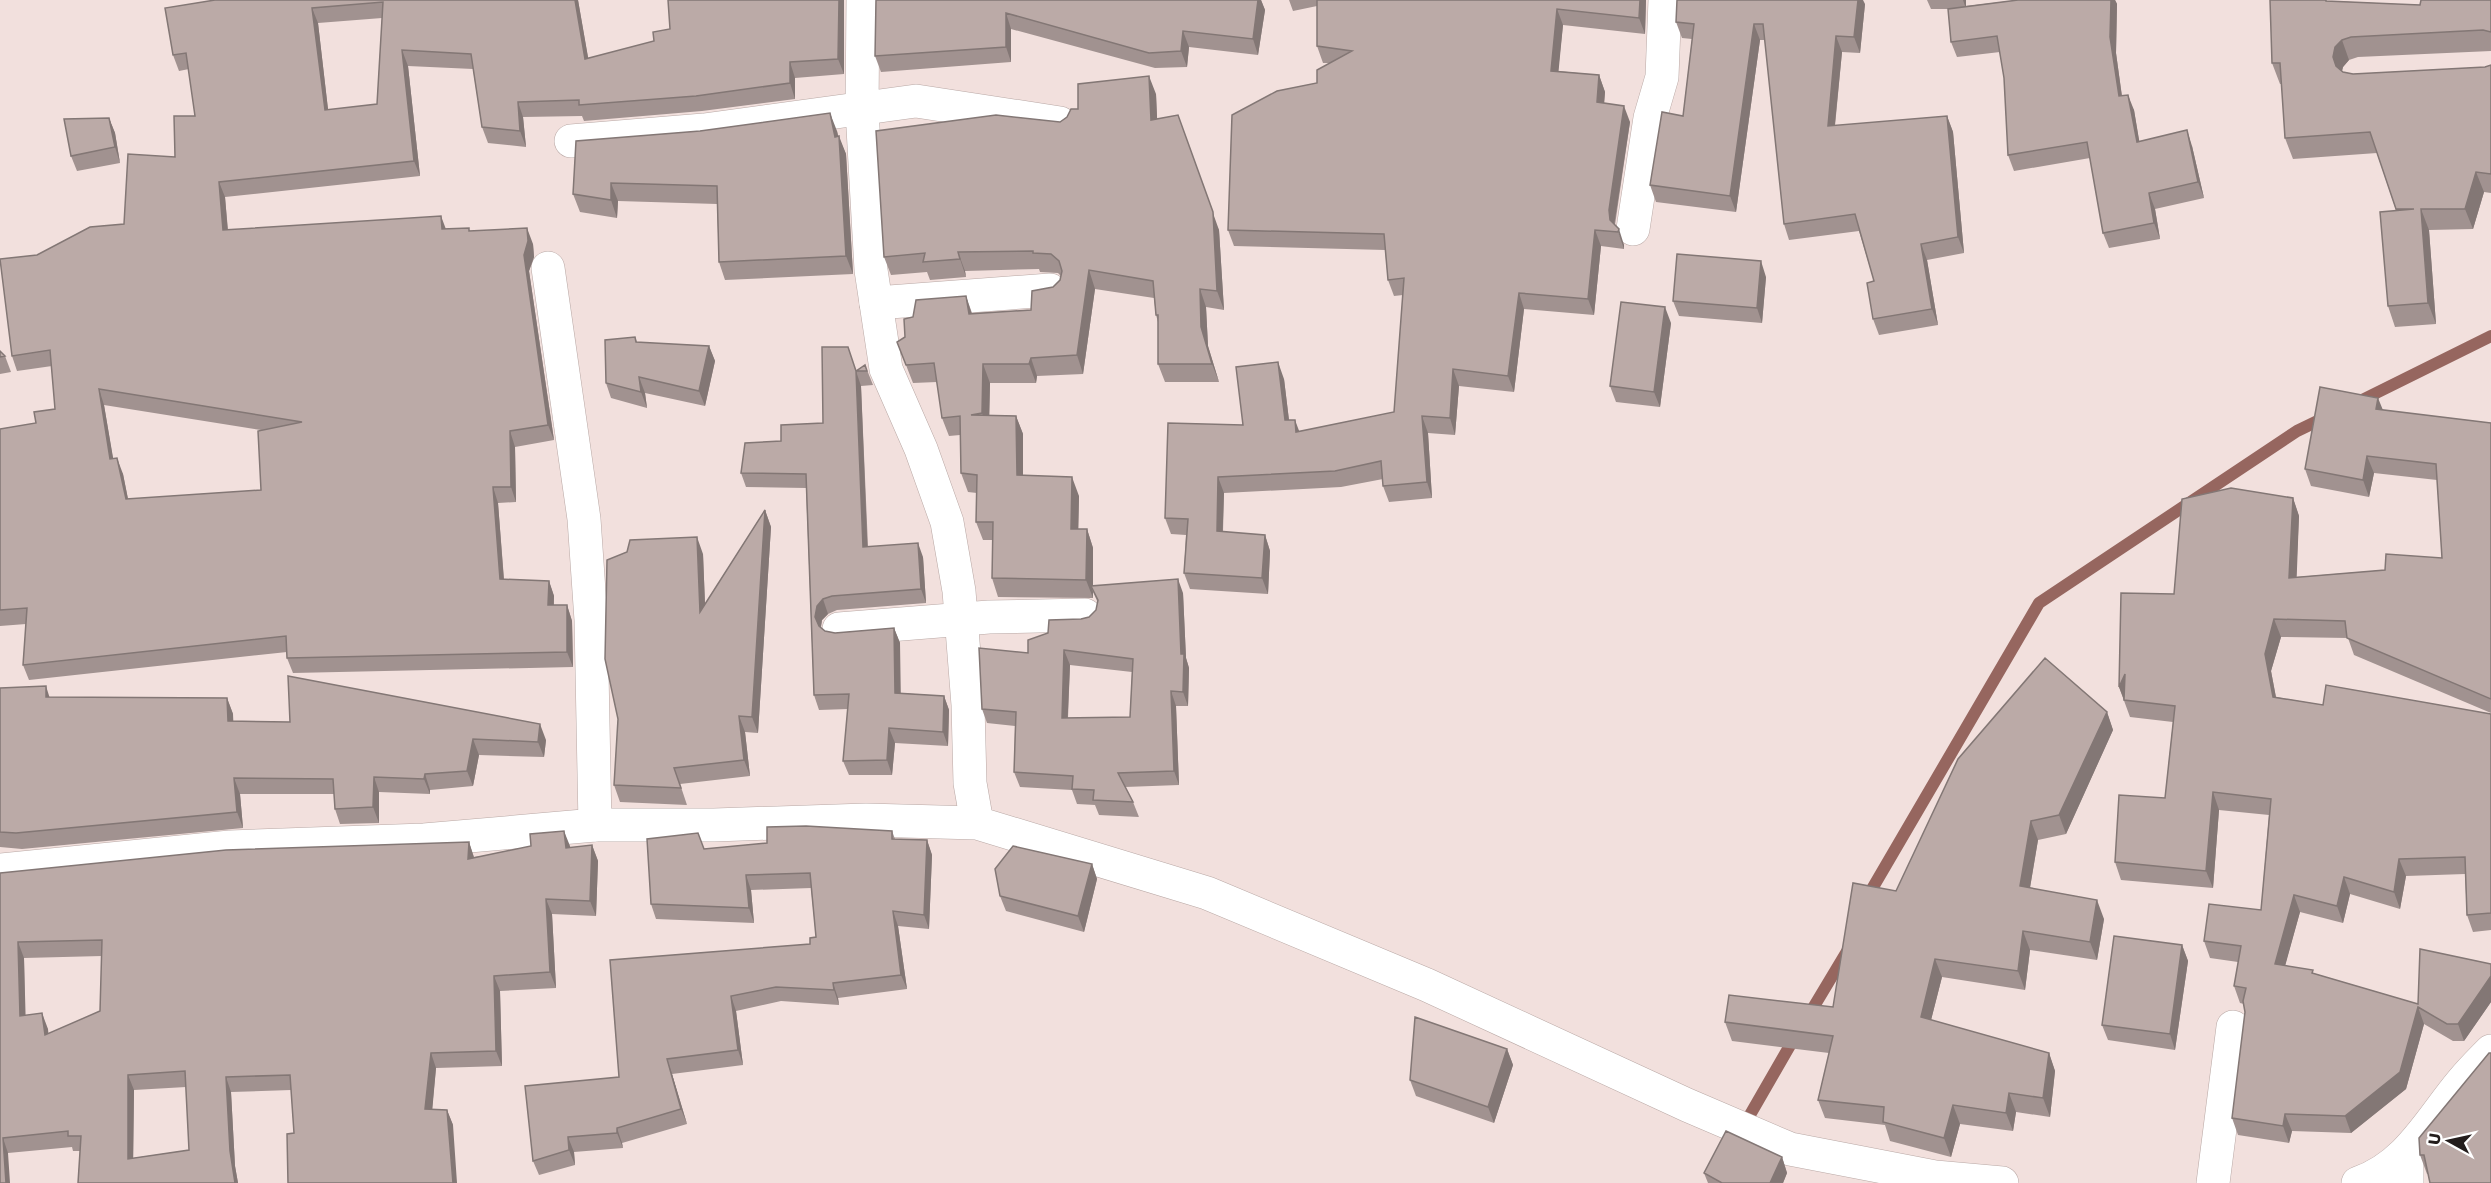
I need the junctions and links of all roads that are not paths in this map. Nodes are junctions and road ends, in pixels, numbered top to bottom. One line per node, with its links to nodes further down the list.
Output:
1 (863, 0): 3 (street)
2 (1665, 0): 6 (street)
3 (862, 110): 4 (street); 5 (street); 9 (street)
4 (1060, 123)
5 (571, 141)
6 (1633, 229)
7 (548, 268): 14 (street)
8 (1050, 290): 9 (street)
9 (876, 303): 11 (street)
10 (1085, 615): 11 (street)
11 (961, 621): 12 (street); 13 (street)
12 (838, 629)
13 (977, 823): 14 (street); 19 (street)
14 (595, 825): 15 (street)
15 (0, 870)
16 (2233, 1027): 20 (street)
17 (2491, 1051): 18 (street)
18 (2407, 1169): 21 (street)
19 (2002, 1183)
20 (2213, 1183)
21 (2358, 1183)

